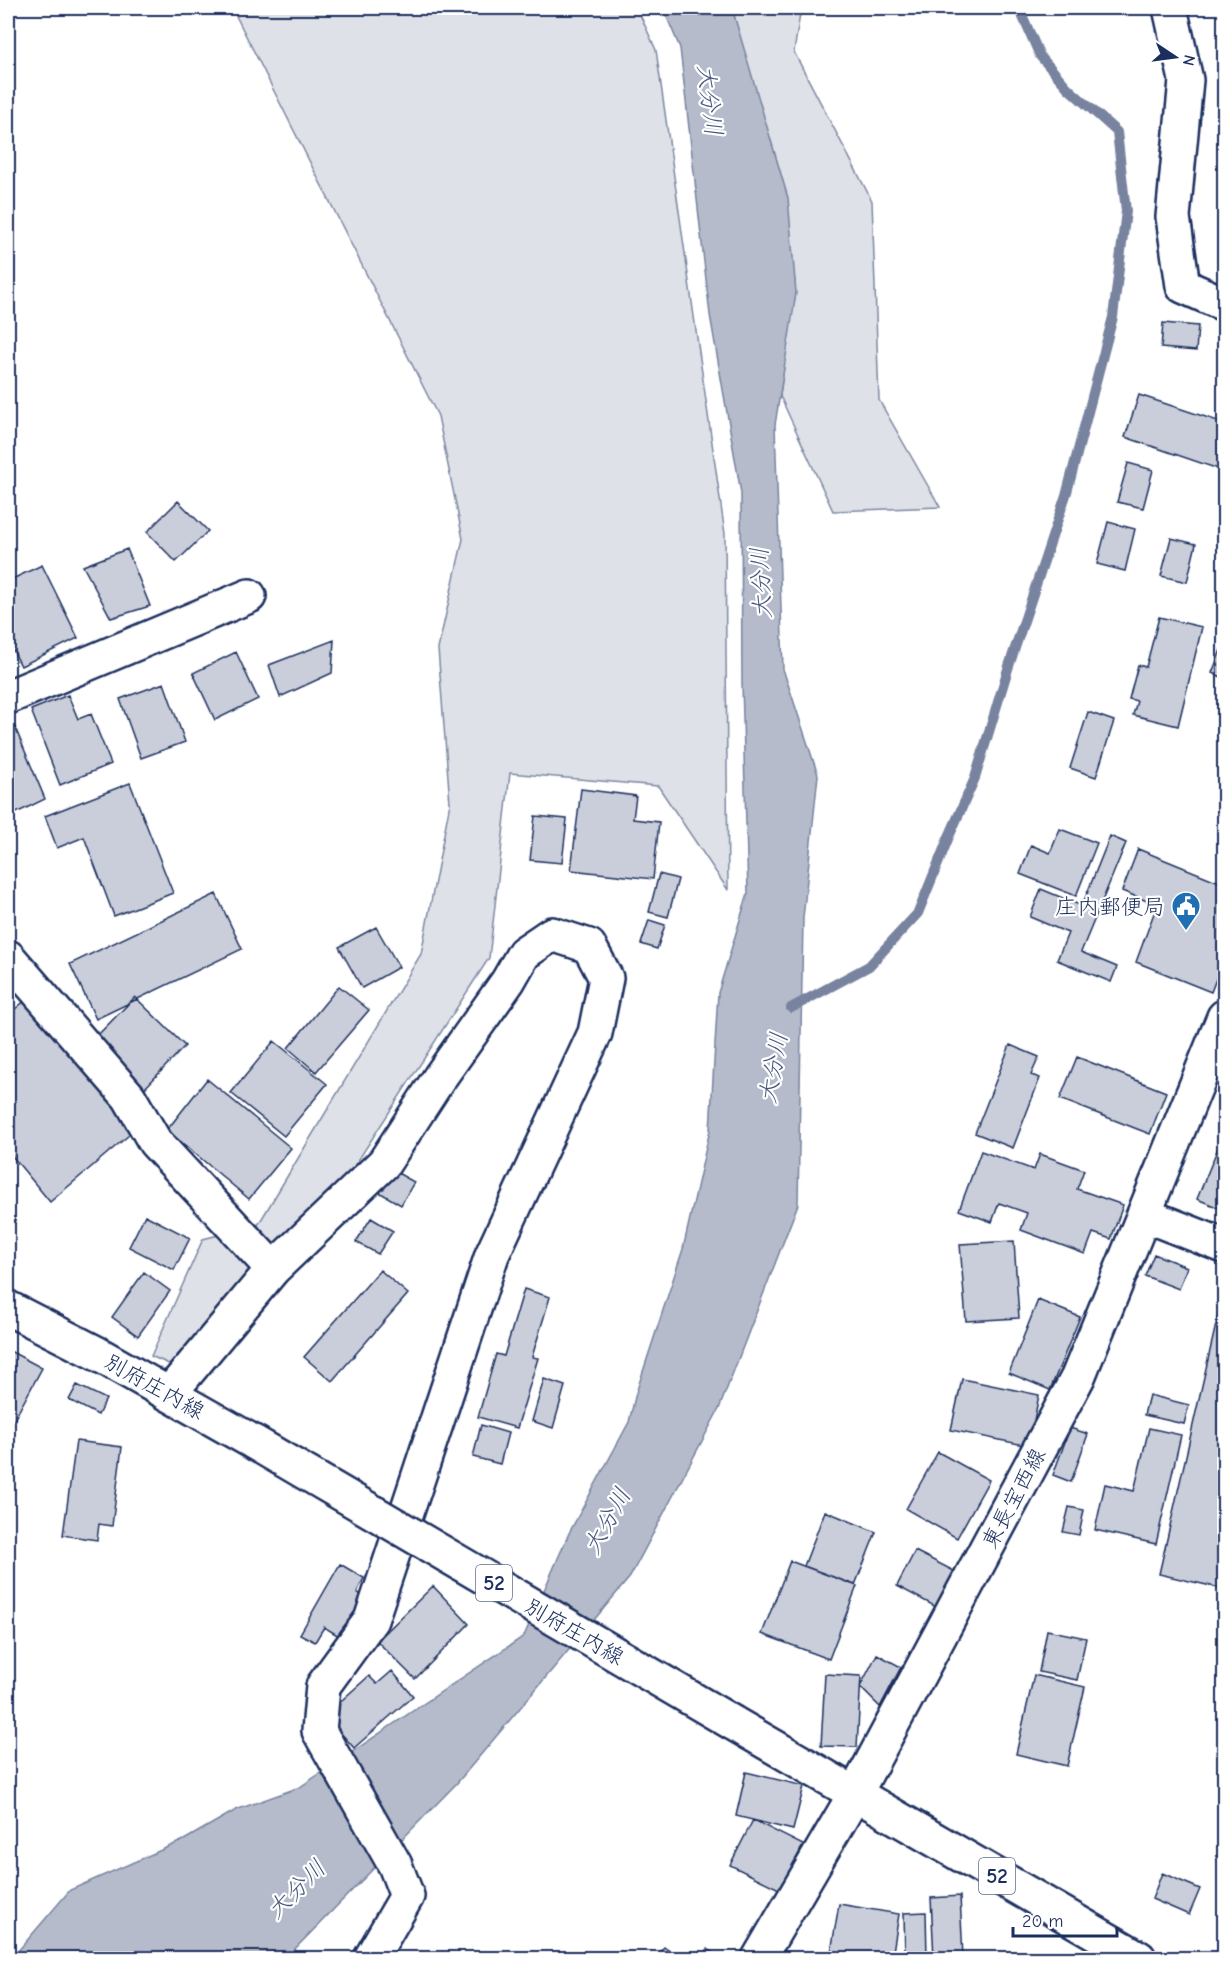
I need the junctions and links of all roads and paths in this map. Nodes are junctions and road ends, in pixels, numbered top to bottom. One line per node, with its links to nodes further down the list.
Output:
1 (1170, 8): 2 (street)
2 (1224, 304)
3 (249, 596): 4 (street)
4 (8, 698)
5 (8, 957): 9 (street)
6 (1224, 1017): 7 (street, 東長宝西線)
7 (1145, 1215): 8 (street); 12 (street, 東長宝西線)
8 (1224, 1246)
9 (273, 1269): 11 (street); 13 (street)
10 (8, 1308): 11 (street, 別府庄内線 / 52)
11 (169, 1394): 12 (street, 別府庄内線 / 52, bridge)
12 (855, 1794): 14 (street, 東長宝西線); 15 (street, 別府庄内線 / 52)
13 (371, 1959)
14 (759, 1959)
15 (1139, 1959)

